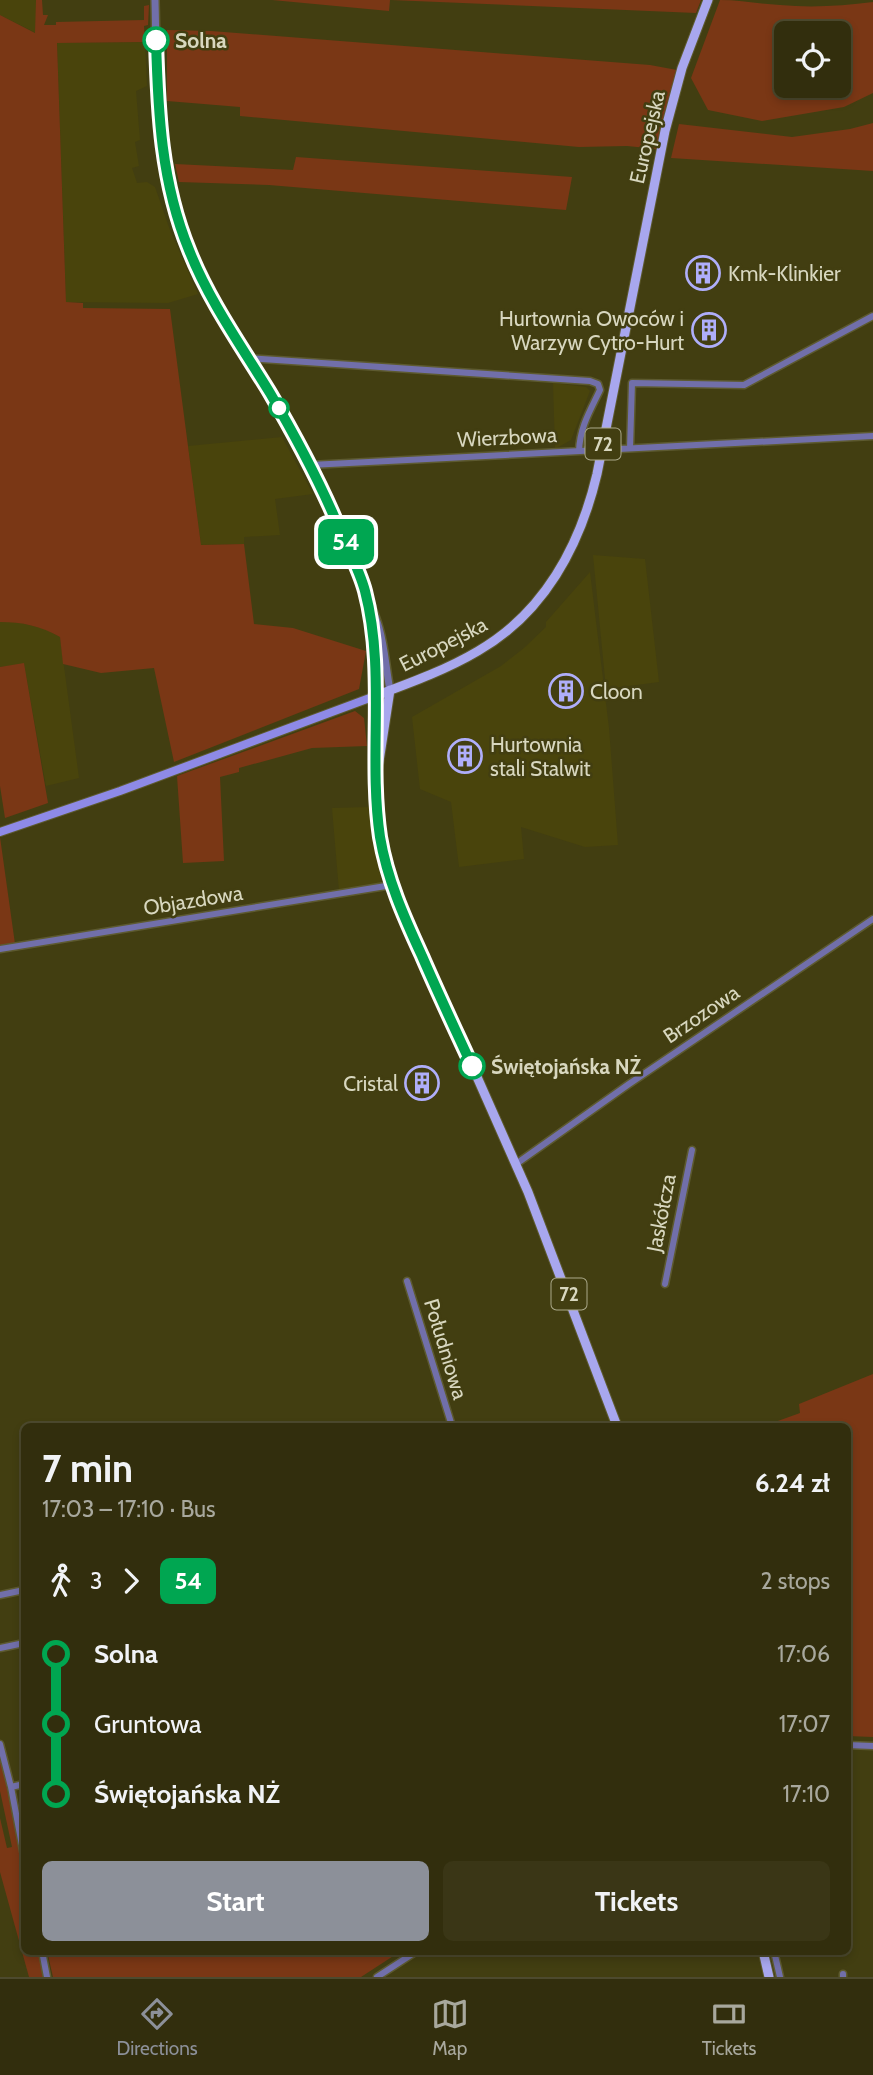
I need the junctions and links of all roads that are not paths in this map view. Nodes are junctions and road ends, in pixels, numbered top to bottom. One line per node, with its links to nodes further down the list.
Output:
1 (155, 0): 4 (street)
2 (708, 0): 7 (main road, Europejska / 72)
3 (873, 316): 6 (street)
4 (248, 358): 8 (street); 9 (street)
5 (873, 437): 6 (street, Wierzbowa)
6 (630, 448): 7 (street, Wierzbowa)
7 (602, 450): 8 (street, Wierzbowa); 11 (main road, Europejska / 72)
8 (579, 451): 9 (street, Wierzbowa)
9 (310, 466): 10 (street)
10 (365, 592): 11 (street); 12 (street)
11 (390, 690): 12 (main road, Europejska / 72); 13 (main road, 72)
12 (375, 696): 13 (main road, 72); 14 (main road, Europejska)
13 (377, 773): 15 (main road, 72)
14 (0, 832)
15 (392, 885): 17 (street, Objazdowa); 19 (main road, 72)
16 (873, 919): 19 (street, Brzozowa)
17 (0, 949)
18 (692, 1150): 21 (street, Jaskółcza)
19 (516, 1164): 23 (main road, 72)
20 (407, 1281): 22 (street, Południowa)
21 (665, 1284)
22 (451, 1423)
23 (616, 1423)
24 (21, 1591): 25 (street)
25 (0, 1595)
26 (21, 1644): 27 (street)
27 (0, 1648)
28 (0, 1744): 33 (street)
29 (851, 1745): 30 (street)
30 (872, 1746): 31 (street)
31 (873, 1754)
32 (21, 1785): 33 (street)
33 (12, 1787): 34 (street)
34 (21, 1839)
35 (44, 1955): 39 (street)
36 (411, 1955): 40 (street)
37 (764, 1955): 41 (main road)
38 (775, 1955): 42 (street)
39 (47, 1977)
40 (377, 1977)
41 (769, 1977)
42 (780, 1977)

